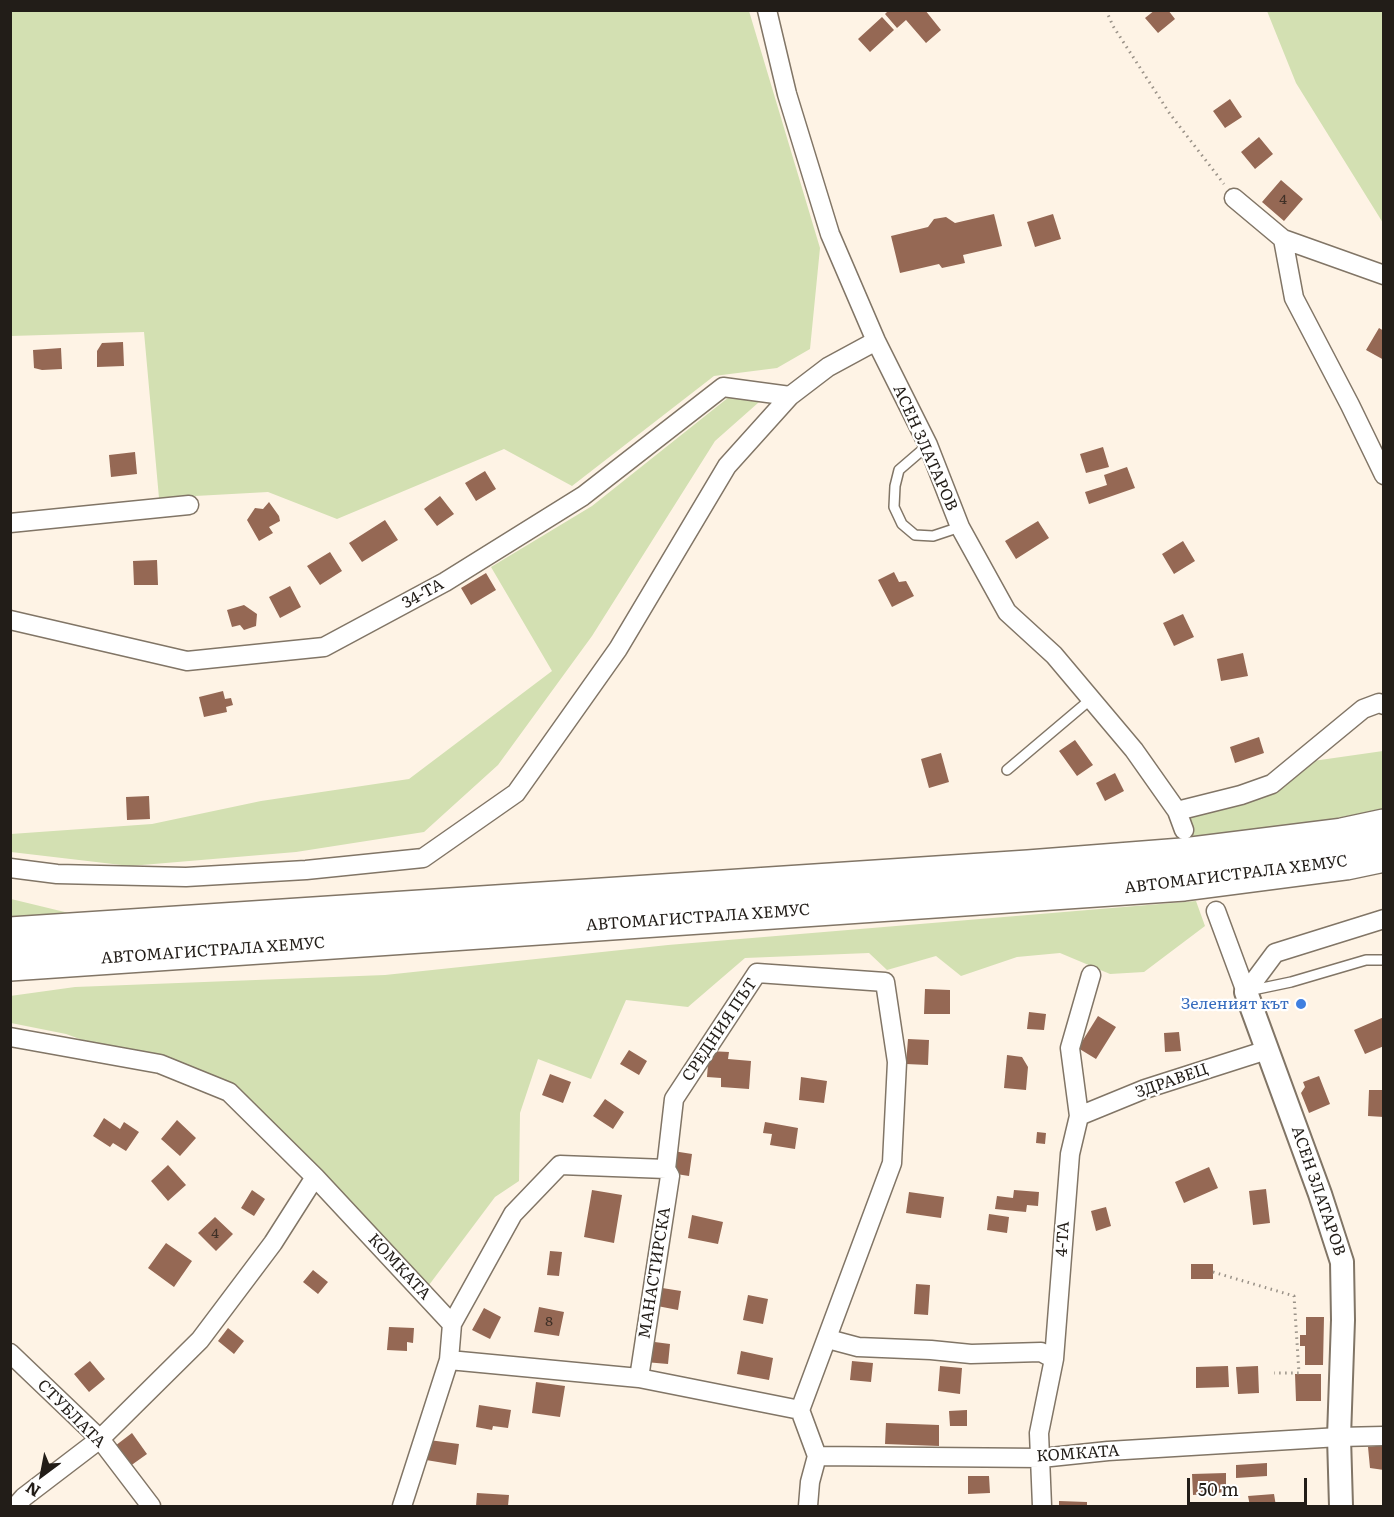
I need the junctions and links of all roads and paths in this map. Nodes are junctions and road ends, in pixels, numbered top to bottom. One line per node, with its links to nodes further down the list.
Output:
1 (766, 10): 6 (street, АСЕН ЗЛАТАРОВ)
2 (1106, 10): 3 (path)
3 (1234, 198): 4 (street)
4 (1283, 239): 5 (street); 9 (street)
5 (1383, 275)
6 (876, 341): 7 (street); 8 (street, АСЕН ЗЛАТАРОВ)
7 (790, 396): 13 (street, 34-ТА); 21 (street)
8 (928, 446): 12 (street, АСЕН ЗЛАТАРОВ); 12 (lane)
9 (1383, 475)
10 (189, 505): 11 (street)
11 (10, 523)
12 (960, 527): 14 (street, АСЕН ЗЛАТАРОВ)
13 (10, 620)
14 (1091, 699): 16 (lane); 17 (street, АСЕН ЗЛАТАРОВ)
15 (1383, 705): 17 (street)
16 (1007, 770)
17 (1178, 811): 19 (street, АСЕН ЗЛАТАРОВ)
18 (1383, 826): 24 (highway, АВТОМАГИСТРАЛА ХЕМУС)
19 (1184, 830)
20 (1383, 855): 26 (highway, АВТОМАГИСТРАЛА ХЕМУС)
21 (10, 868)
22 (1216, 911): 28 (street, АСЕН ЗЛАТАРОВ)
23 (1383, 919): 28 (street)
24 (10, 934)
25 (1383, 960): 28 (lane)
26 (10, 964)
27 (1091, 975): 31 (street, 4-ТА)
28 (1246, 992): 30 (street, АСЕН ЗЛАТАРОВ)
29 (10, 1037): 33 (street, КОМКАТА)
30 (1267, 1050): 31 (street, ЗДРАВЕЦ); 44 (street, АСЕН ЗЛАТАРОВ)
31 (1078, 1116): 38 (street, 4-ТА)
32 (666, 1169): 35 (street); 36 (street, СРЕДНИЯ ПЪТ); 41 (street, МАНАСТИРСКА)
33 (315, 1177): 35 (street, КОМКАТА); 45 (street)
34 (1213, 1272): 40 (path)
35 (452, 1324): 39 (street)
36 (828, 1339): 38 (street); 42 (street, СРЕДНИЯ ПЪТ)
37 (10, 1353): 45 (street, СТУБЛАТА)
38 (1054, 1359): 47 (street, 4-ТА)
39 (449, 1360): 41 (street); 50 (street)
40 (1274, 1373)
41 (639, 1378): 42 (street)
42 (800, 1410): 46 (street)
43 (1383, 1436): 44 (street, КОМКАТА)
44 (1339, 1437): 47 (street, КОМКАТА); 53 (street, АСЕН ЗЛАТАРОВ)
45 (100, 1439): 48 (street); 49 (street, СТУБЛАТА)
46 (817, 1456): 47 (street, КОМКАТА); 51 (street)
47 (1041, 1458): 52 (street, 4-ТА)
48 (16, 1506)
49 (150, 1506)
50 (402, 1506)
51 (808, 1506)
52 (1042, 1506)
53 (1341, 1506)

